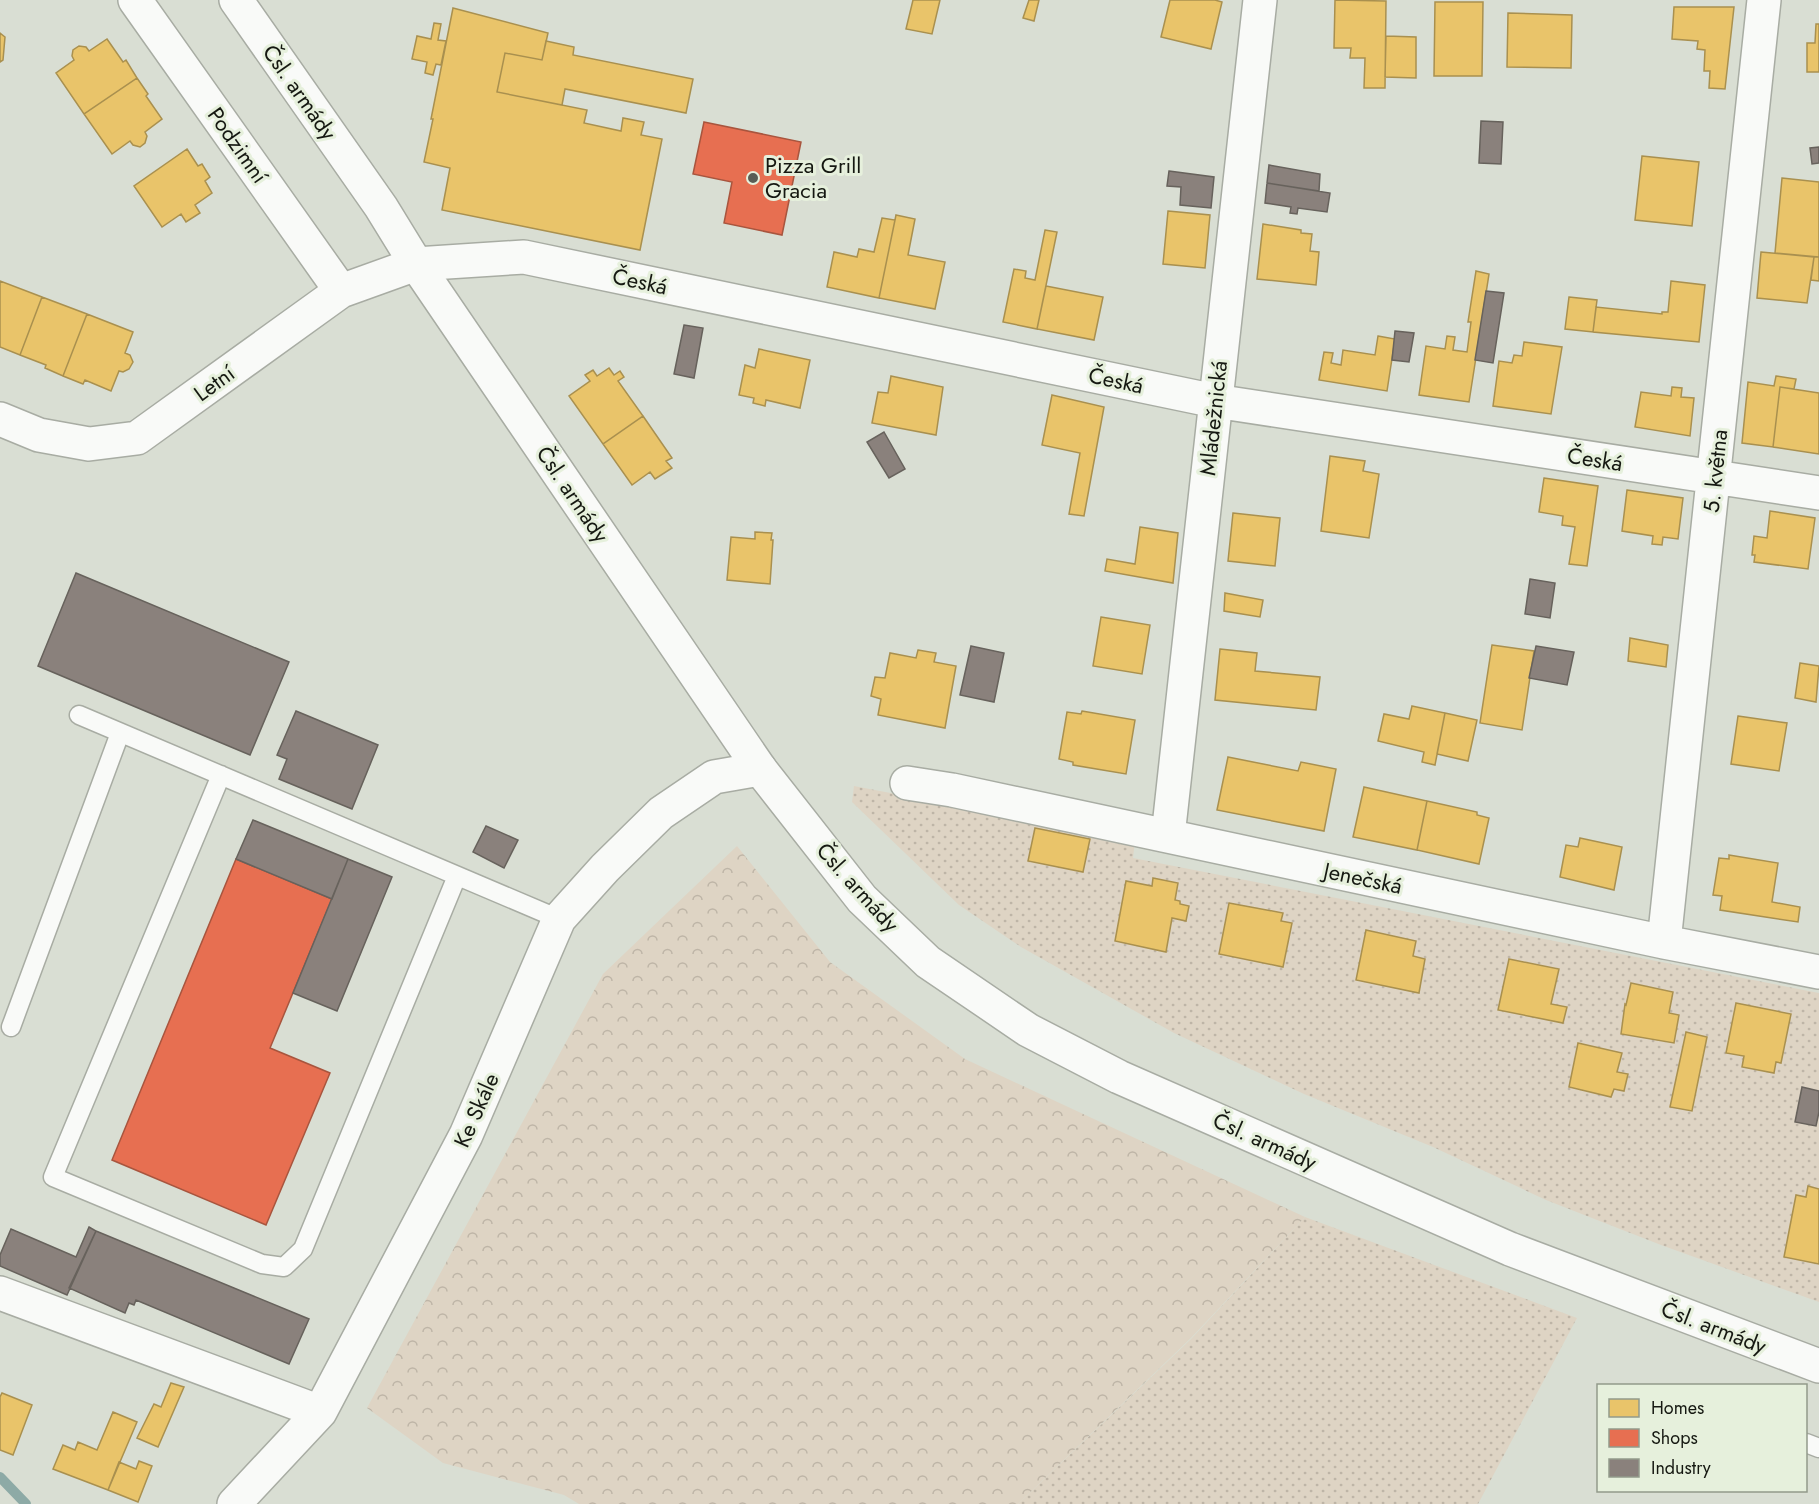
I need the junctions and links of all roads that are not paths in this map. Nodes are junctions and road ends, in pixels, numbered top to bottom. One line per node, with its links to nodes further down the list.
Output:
1 (135, 0): 6 (street, Podzimní)
2 (236, 0): 5 (street, Čsl. armády)
3 (1260, 0): 7 (street, Mládežnická)
4 (1764, 0): 9 (street, 5. května)
5 (416, 264): 6 (street, Letní); 7 (street, Česká); 13 (street, Čsl. armády)
6 (341, 291): 8 (street, Letní)
7 (1215, 401): 9 (street, Česká); 16 (street, Mládežnická)
8 (0, 419)
9 (1715, 477): 10 (street, Česká); 19 (street, 5. května)
10 (1819, 493)
11 (79, 715): 12 (lane)
12 (120, 733): 14 (lane); 21 (lane)
13 (760, 770): 18 (street, Ke Skále); 23 (street, Čsl. armády)
14 (221, 775): 17 (lane); 17 (lane)
15 (907, 783): 16 (street, Jenečská)
16 (1168, 836): 19 (street, Jenečská)
17 (457, 876): 18 (lane)
18 (559, 919): 24 (street, Ke Skále)
19 (1664, 942): 20 (street, Jenečská)
20 (1819, 972)
21 (11, 1027)
22 (0, 1293): 24 (street)
23 (1819, 1366)
24 (320, 1412): 25 (street, Ke Skále)
25 (234, 1504)

